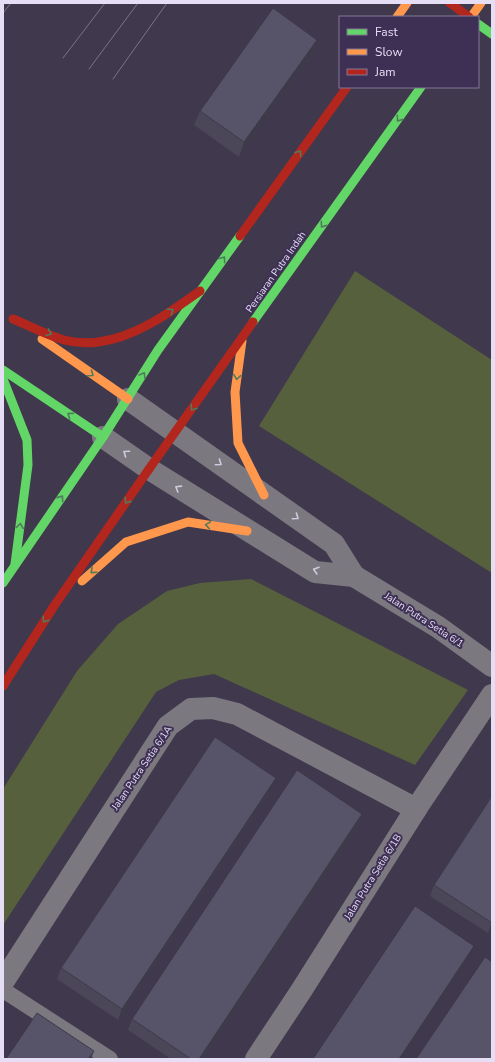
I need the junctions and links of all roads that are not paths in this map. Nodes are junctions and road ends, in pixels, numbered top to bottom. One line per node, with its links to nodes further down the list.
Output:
1 (407, 3): 4 (main road)
2 (450, 3): 5 (main road)
3 (481, 3): 6 (main road)
4 (398, 16)
5 (469, 16)
6 (471, 16)
7 (479, 25): 8 (main road)
8 (492, 34)
9 (346, 88): 11 (main road, one-way to 9)
10 (420, 88): 14 (main road, Persiaran Putra Indah, one-way to 14)
11 (200, 290): 13 (main road, one-way to 11); 17 (main road, one-way to 11)
12 (3, 312): 13 (main road)
13 (13, 319): 17 (main road, one-way to 17)
14 (242, 338): 18 (main road, Persiaran Putra Indah, one-way to 18); 21 (main road, one-way to 21)
15 (3, 370): 19 (main road, one-way to 15)
16 (3, 379): 23 (main road, one-way to 16)
17 (128, 399): 18 (street); 19 (main road)
18 (176, 433): 20 (main road, Persiaran Putra Indah); 21 (street, one-way to 21)
19 (103, 437): 20 (street, one-way to 19); 23 (main road, one-way to 19)
20 (149, 470): 22 (street, one-way to 20); 26 (main road, Persiaran Putra Indah, one-way to 26)
21 (264, 494): 24 (street, one-way to 24)
22 (247, 531): 24 (street, one-way to 22); 26 (main road, one-way to 26)
23 (15, 564): 25 (main road)
24 (354, 576): 27 (street, Jalan Putra Setia 6/1)
25 (3, 583)
26 (54, 606): 28 (main road, one-way to 28)
27 (492, 666)
28 (3, 686)
29 (492, 695): 30 (street, Jalan Putra Setia 6/1B)
30 (416, 809): 31 (street, Jalan Putra Setia 6/1A); 34 (street, Jalan Putra Setia 6/1B)
31 (3, 982)
32 (3, 990): 33 (lane)
33 (110, 1059)
34 (256, 1059)

